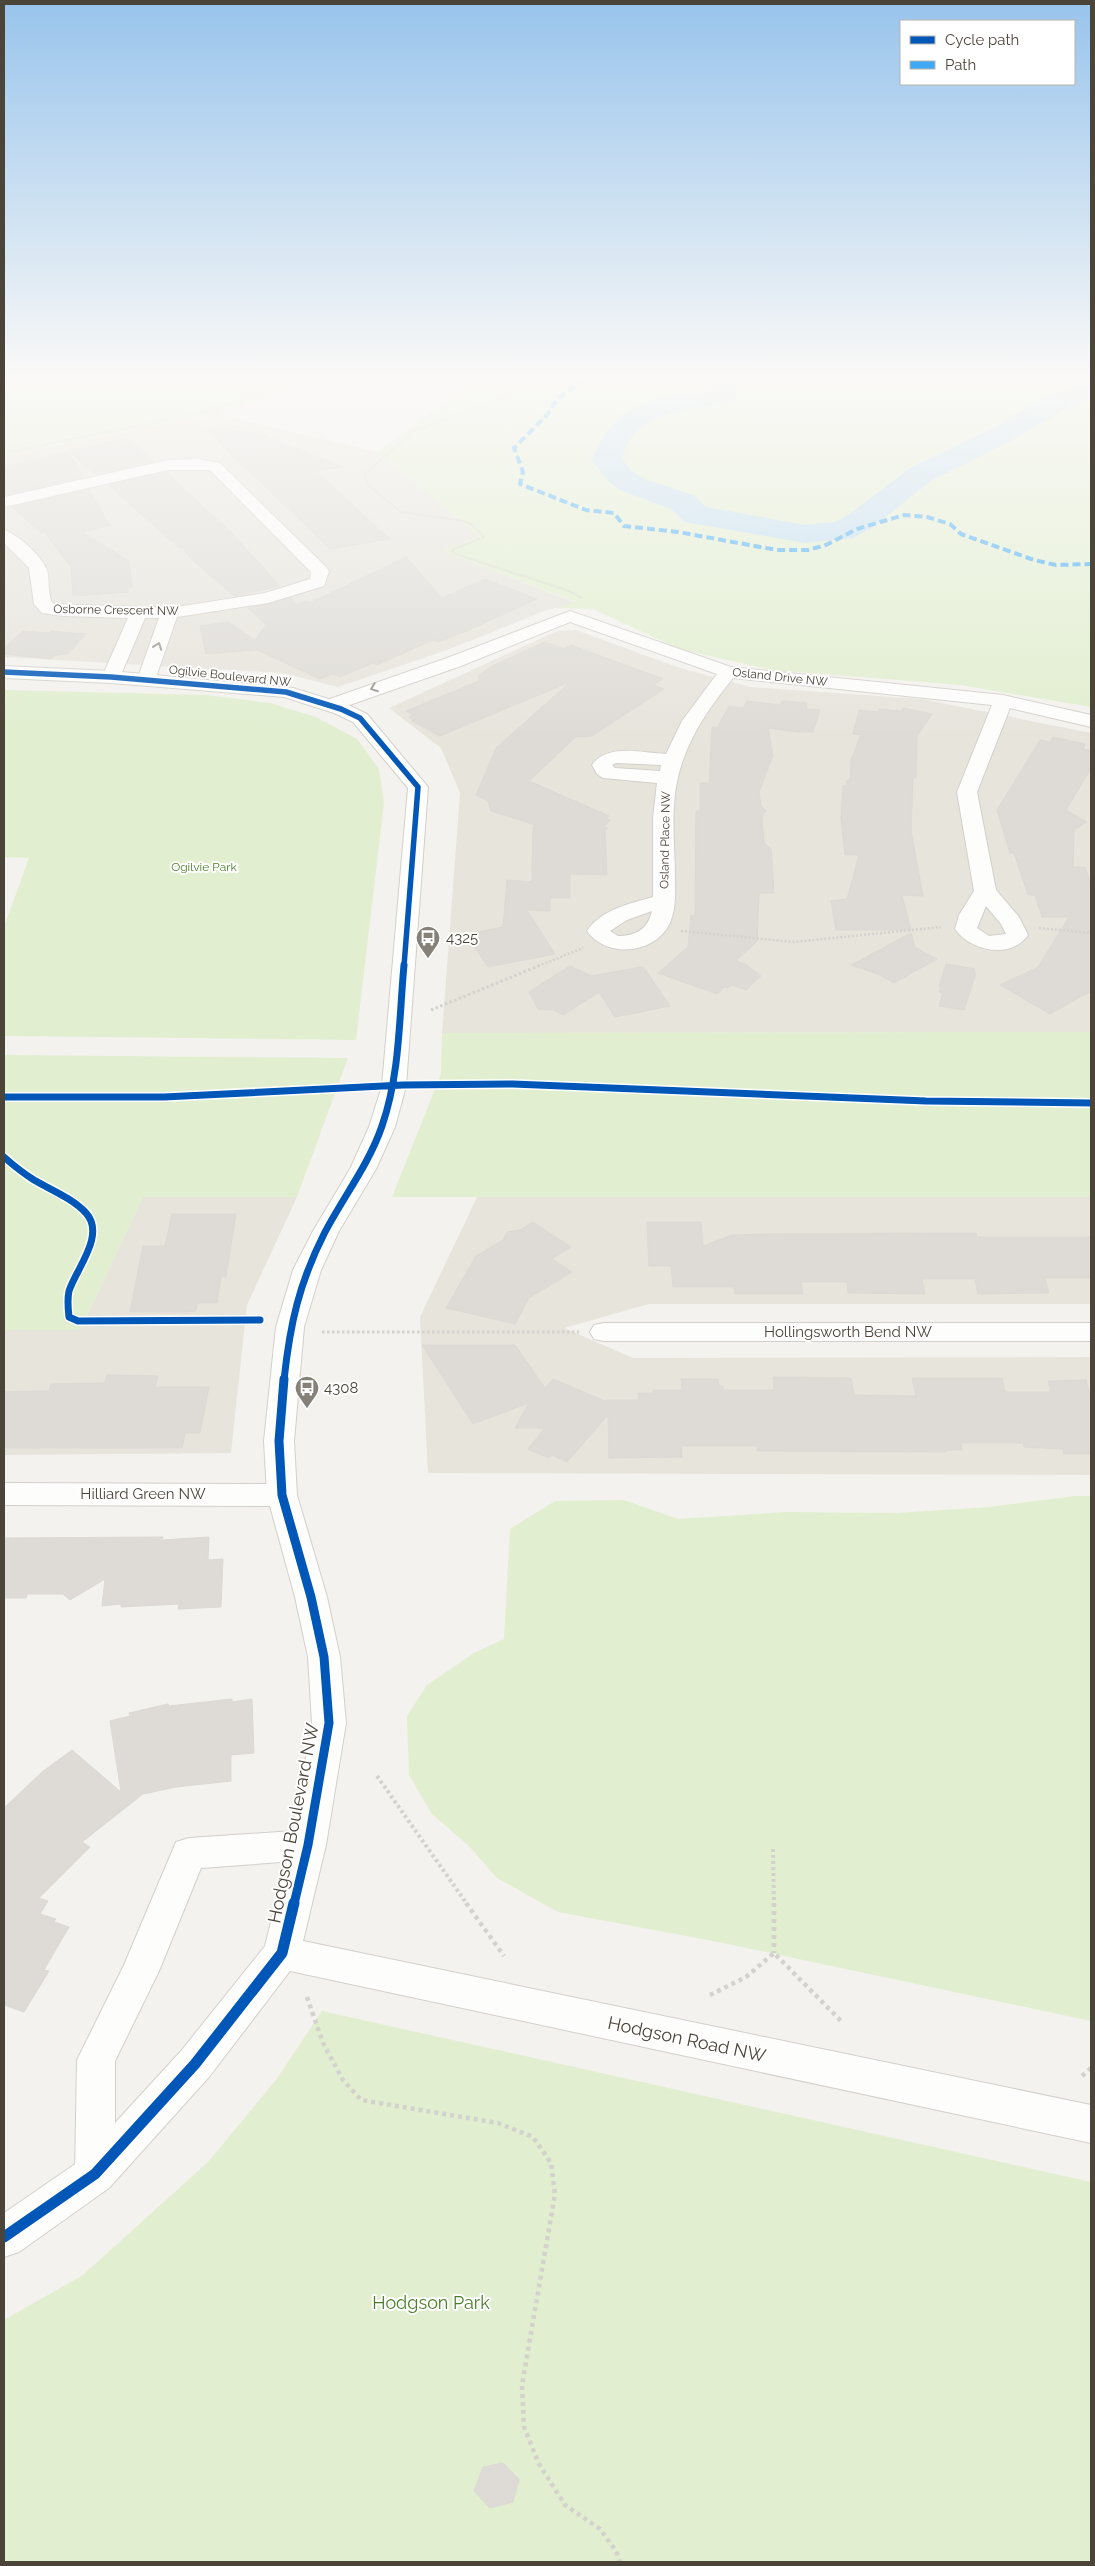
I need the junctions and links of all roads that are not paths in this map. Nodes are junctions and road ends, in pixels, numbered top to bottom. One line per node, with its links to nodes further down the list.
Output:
1 (249, 500): 4 (street, Osborne Crescent NW)
2 (4, 535): 3 (street, Osborne Crescent NW)
3 (139, 612): 4 (street, Osborne Crescent NW); 8 (street)
4 (170, 613): 9 (street, one-way to 4)
5 (454, 662): 7 (street, Osland Drive NW); 11 (street, Osland Drive NW, one-way to 11); 12 (street, Osland Drive NW)
6 (4, 672): 8 (street, Ogilvie Boulevard NW)
7 (728, 672): 10 (street, Osland Drive NW); 15 (street, Osland Place NW)
8 (111, 676): 9 (street, Ogilvie Boulevard NW)
9 (146, 680): 11 (street, Ogilvie Boulevard NW)
10 (1003, 701): 13 (street, Osland Drive NW); 14 (street)
11 (331, 705): 12 (street, Ogilvie Boulevard NW)
12 (350, 713): 16 (street, Ogilvie Boulevard NW)
13 (1091, 721)
14 (985, 891)
15 (664, 901)
16 (394, 1086): 20 (street, Hodgson Boulevard NW)
17 (604, 1332): 18 (street, Hollingsworth Bend NW)
18 (1091, 1332)
19 (4, 1494): 20 (street, Hilliard Green NW)
20 (282, 1495): 21 (street, Hodgson Boulevard NW)
21 (308, 1845): 22 (street, Hodgson Boulevard NW); 24 (street, Hodgson Boulevard NW)
22 (282, 1953): 23 (street, Hodgson Road NW); 24 (street, Hodgson Boulevard NW)
23 (1091, 2124)
24 (94, 2174): 25 (street, Hodgson Boulevard NW)
25 (4, 2237)

